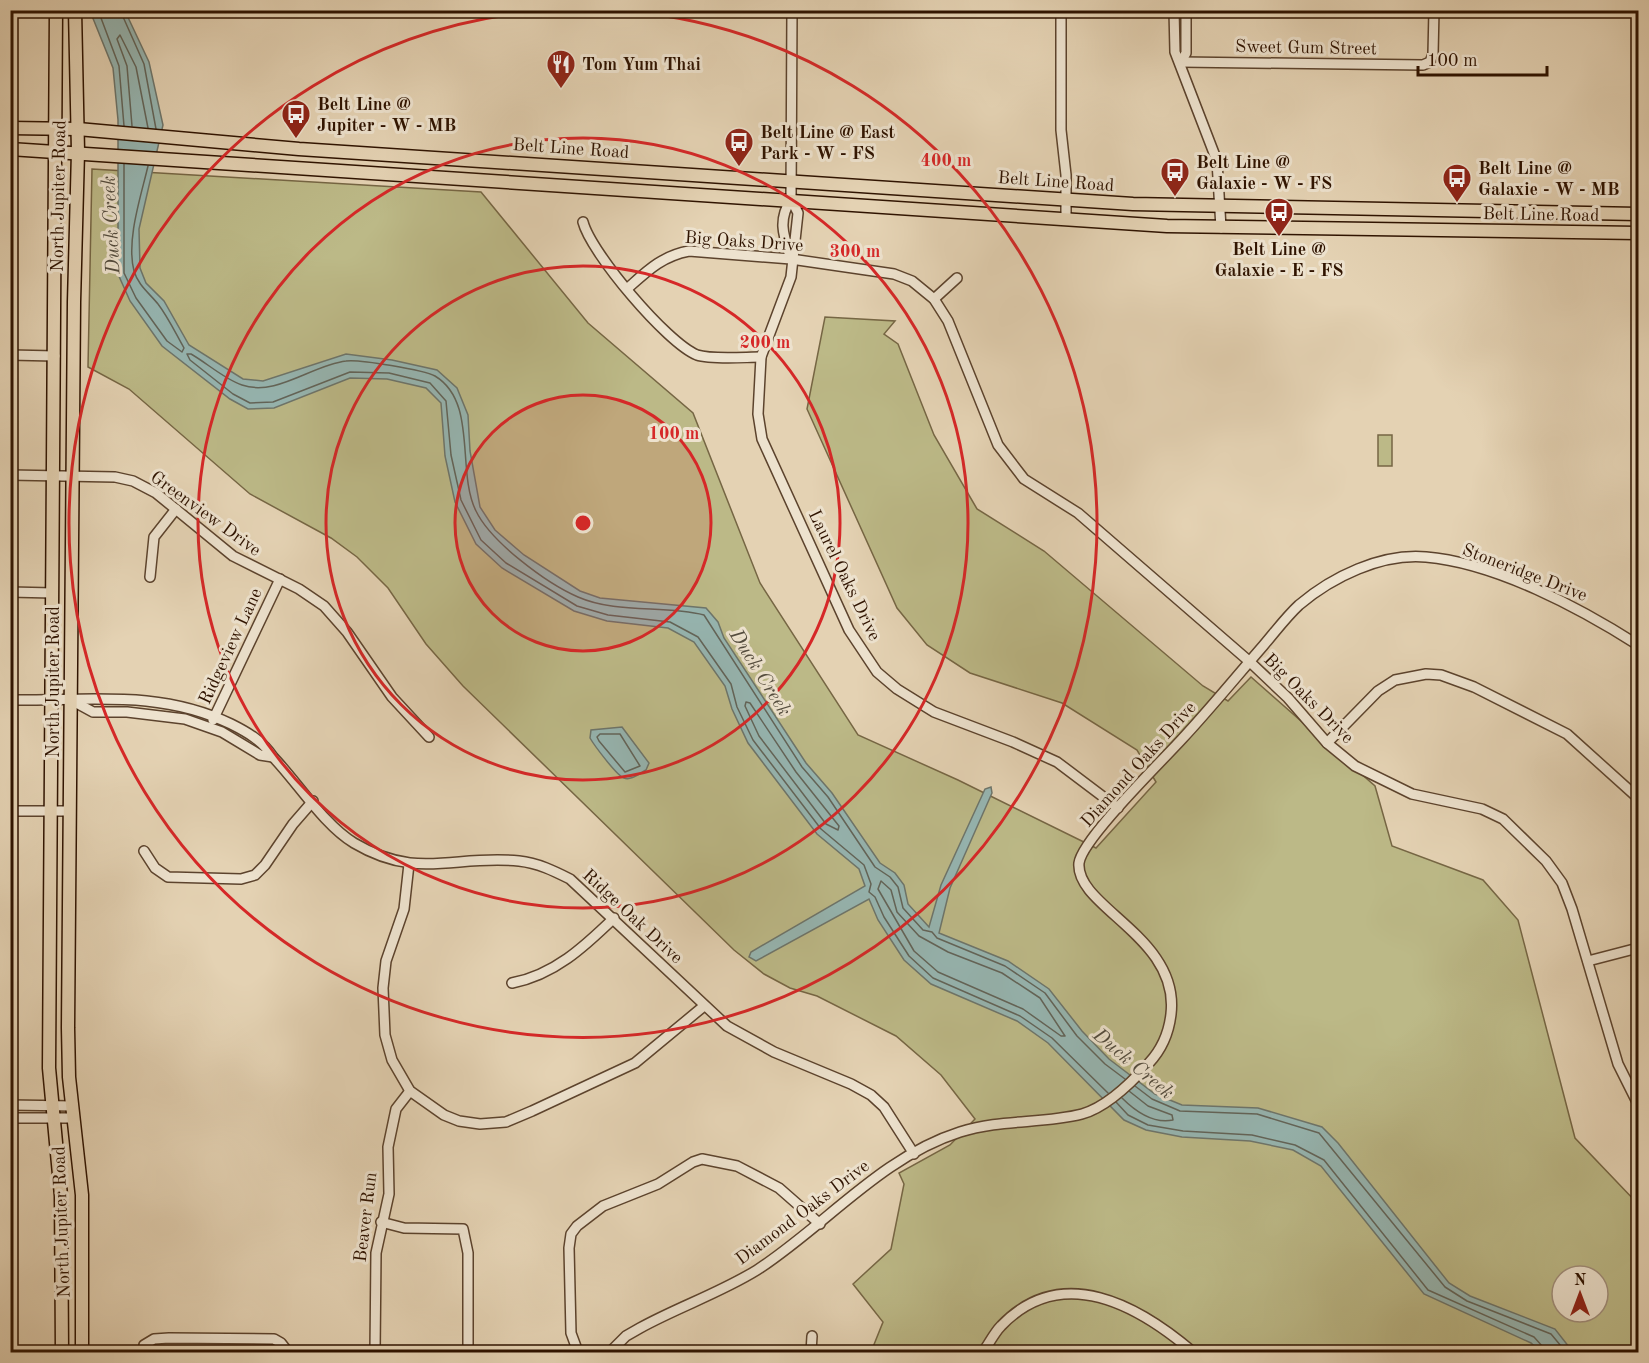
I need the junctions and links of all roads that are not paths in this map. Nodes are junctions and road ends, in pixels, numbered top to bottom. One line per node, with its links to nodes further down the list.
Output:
1 (56, 10): 11 (main road, North Jupiter Road)
2 (75, 10): 12 (main road, North Jupiter Road)
3 (764, 10): 8 (street)
4 (1061, 10): 22 (street)
5 (1174, 10): 9 (street)
6 (1186, 10): 9 (street)
7 (1434, 10): 9 (street, Sweet Gum Street)
8 (792, 11): 19 (street)
9 (1180, 62): 23 (street)
10 (10, 128): 11 (main road, Belt Line Road)
11 (54, 128): 12 (main road, Belt Line Road); 14 (main road, North Jupiter Road)
12 (78, 129): 15 (main road, North Jupiter Road); 16 (main road, Belt Line Road)
13 (10, 149): 14 (main road, Belt Line Road)
14 (55, 151): 15 (main road, Belt Line Road); 35 (main road, North Jupiter Road)
15 (78, 152): 18 (main road, Belt Line Road); 36 (main road, North Jupiter Road)
16 (487, 161): 17 (main road, Belt Line Road); 18 (main road)
17 (684, 174): 19 (main road, Belt Line Road); 20 (main road)
18 (486, 180): 20 (main road, Belt Line Road)
19 (792, 182): 21 (street); 22 (main road, Belt Line Road)
20 (683, 192): 21 (main road, Belt Line Road)
21 (792, 199): 26 (main road, Belt Line Road); 31 (street, Laurel Oaks Drive); 31 (street, Laurel Oaks Drive)
22 (1066, 199): 23 (main road, Belt Line Road); 26 (street)
23 (1220, 208): 24 (main road, Belt Line Road); 28 (street)
24 (1509, 212): 25 (main road, Belt Line Road); 29 (main road)
25 (1638, 214)
26 (1066, 219): 28 (main road, Belt Line Road)
27 (583, 222): 33 (street)
28 (1221, 228): 29 (main road, Belt Line Road)
29 (1509, 231): 30 (main road, Belt Line Road)
30 (1638, 233)
31 (791, 259): 33 (street, Big Oaks Drive); 34 (street, Big Oaks Drive); 39 (street, Laurel Oaks Drive)
32 (957, 278): 34 (street)
33 (628, 288): 39 (street)
34 (934, 299): 49 (street, Big Oaks Drive)
35 (55, 324): 36 (main road); 38 (main road, North Jupiter Road)
36 (74, 324): 42 (main road, North Jupiter Road)
37 (10, 355): 38 (street)
38 (55, 356): 41 (main road, North Jupiter Road)
39 (761, 357): 60 (street, Laurel Oaks Drive)
40 (10, 475): 41 (street, Greenview Drive)
41 (54, 476): 42 (street, Greenview Drive); 47 (main road, North Jupiter Road)
42 (73, 476): 43 (street, Greenview Drive); 52 (main road, North Jupiter Road)
43 (176, 509): 44 (street); 45 (street, Greenview Drive)
44 (150, 577)
45 (280, 579): 53 (street, Ridgeview Lane); 55 (street, Greenview Drive)
46 (10, 592): 47 (street)
47 (53, 593): 51 (main road, North Jupiter Road)
48 (1638, 645): 49 (street, Stoneridge Drive)
49 (1250, 662): 56 (street, Big Oaks Drive); 60 (street, Diamond Oaks Drive)
50 (10, 700): 51 (street)
51 (51, 700): 52 (street); 62 (main road, North Jupiter Road)
52 (71, 700): 53 (street, Ridge Oak Drive); 54 (street, Ridge Oak Drive); 63 (main road, North Jupiter Road)
53 (215, 716): 54 (street, Ridgeview Lane); 57 (street, Ridge Oak Drive)
54 (209, 727): 57 (street, Ridge Oak Drive)
55 (429, 737)
56 (1327, 743): 58 (street); 70 (street, Big Oaks Drive)
57 (273, 757): 59 (street, Ridge Oak Drive)
58 (1638, 798)
59 (313, 801): 64 (street); 65 (street, Ridge Oak Drive)
60 (1118, 808): 81 (street, Diamond Oaks Drive)
61 (10, 811): 62 (street)
62 (51, 811): 63 (street); 66 (main road, North Jupiter Road)
63 (70, 811): 67 (main road, North Jupiter Road)
64 (144, 851)
65 (409, 864): 68 (street, Ridge Oak Drive); 75 (street)
66 (50, 892): 67 (main road); 72 (main road, North Jupiter Road)
67 (69, 892): 73 (main road, North Jupiter Road)
68 (614, 918): 71 (street); 74 (street, Ridge Oak Drive)
69 (1638, 948): 70 (street)
70 (1588, 962): 76 (street, Big Oaks Drive)
71 (512, 983)
72 (49, 992): 73 (main road); 78 (main road, North Jupiter Road)
73 (68, 993): 79 (main road, North Jupiter Road)
74 (704, 1006): 75 (street); 81 (street, Ridge Oak Drive)
75 (410, 1091): 82 (street, Beaver Run)
76 (1638, 1104)
77 (10, 1106): 78 (street)
78 (53, 1112): 79 (street); 80 (street); 85 (main road, North Jupiter Road)
79 (73, 1112): 86 (main road, North Jupiter Road)
80 (10, 1118)
81 (914, 1154): 83 (street, Diamond Oaks Drive)
82 (381, 1222): 89 (street, Beaver Run); 90 (street)
83 (820, 1224): 91 (street); 92 (street, Diamond Oaks Drive)
84 (812, 1336): 93 (street)
85 (62, 1353)
86 (82, 1353)
87 (144, 1353): 88 (street)
88 (288, 1353)
89 (375, 1353)
90 (468, 1353)
91 (578, 1353)
92 (610, 1353)
93 (811, 1353)
94 (983, 1353): 95 (street)
95 (1193, 1353)

